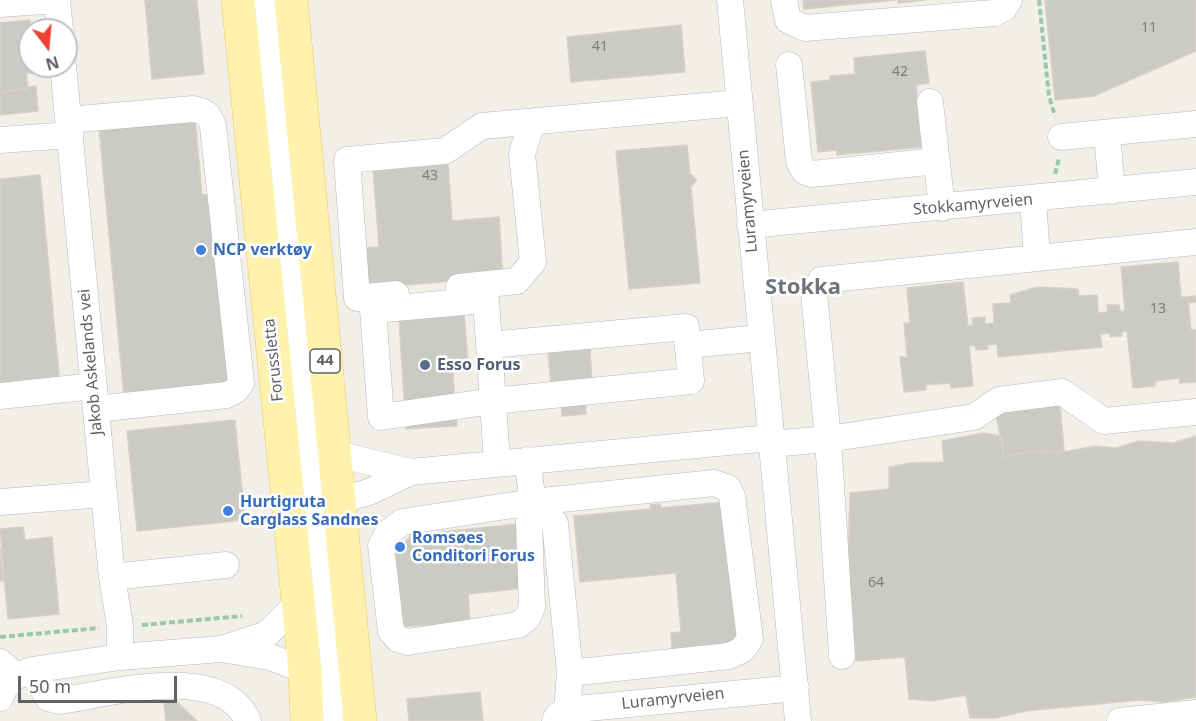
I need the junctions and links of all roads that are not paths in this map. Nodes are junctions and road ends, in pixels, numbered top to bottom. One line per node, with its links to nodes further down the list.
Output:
1 (57, 0): 8 (street); 9 (street)
2 (238, 0): 47 (main road, Forussletta)
3 (265, 0): 62 (street)
4 (291, 0): 37 (main road, 44)
5 (730, 0): 13 (street, Luramyrveien)
6 (784, 0): 7 (street)
7 (1009, 0)
8 (0, 4)
9 (59, 18)
10 (789, 65): 20 (street)
11 (64, 78): 16 (street, Jakob Askelands vei)
12 (930, 102): 20 (street)
13 (739, 103): 14 (street); 25 (street, Luramyrveien)
14 (532, 122): 14 (street)
15 (1196, 124): 17 (street)
16 (69, 128): 19 (street); 32 (street, Jakob Askelands vei); 32 (street)
17 (1107, 133): 18 (street); 22 (street)
18 (1061, 137)
19 (0, 140)
20 (937, 161): 24 (street)
21 (1196, 182): 22 (street, Stokkamyrveien)
22 (1112, 191): 23 (street, Stokkamyrveien)
23 (1034, 200): 24 (street, Stokkamyrveien); 27 (street)
24 (942, 208): 25 (street, Stokkamyrveien)
25 (750, 225): 28 (street, Luramyrveien)
26 (1196, 242): 27 (street)
27 (1037, 257): 35 (street)
28 (760, 338): 30 (street); 36 (street, Luramyrveien)
29 (489, 345): 30 (street); 33 (street); 33 (street)
30 (688, 345): 33 (street)
31 (0, 396): 32 (street)
32 (95, 398): 41 (street, Jakob Askelands vei)
33 (493, 401): 39 (street)
34 (1196, 412): 35 (street)
35 (828, 439): 36 (street); 50 (street)
36 (770, 441): 38 (street); 56 (street, Luramyrveien)
37 (333, 453): 40 (street); 42 (main road, 44)
38 (527, 460): 39 (street); 44 (street)
39 (497, 462): 40 (street)
40 (411, 472): 42 (street)
41 (104, 494): 43 (street); 46 (street, Jakob Askelands vei)
42 (337, 501): 63 (main road, 44)
43 (0, 502)
44 (533, 502): 44 (street); 54 (street); 54 (street)
45 (226, 565): 46 (street)
46 (112, 577): 51 (street, Jakob Askelands vei)
47 (299, 602): 48 (street); 53 (main road, Forussletta)
48 (221, 649): 49 (street); 53 (street)
49 (157, 654): 51 (street); 55 (street)
50 (842, 656)
51 (120, 657): 52 (street)
52 (16, 669): 55 (street); 57 (street)
53 (305, 670): 61 (main road, Forussletta)
54 (570, 673): 59 (street)
55 (160, 686): 60 (street)
56 (796, 688): 59 (street, Luramyrveien); 64 (street, Luramyrveien)
57 (0, 698)
58 (1196, 713): 65 (street)
59 (561, 716)
60 (248, 721)
61 (308, 721)
62 (333, 721)
63 (360, 721)
64 (798, 721)
65 (1120, 721)

